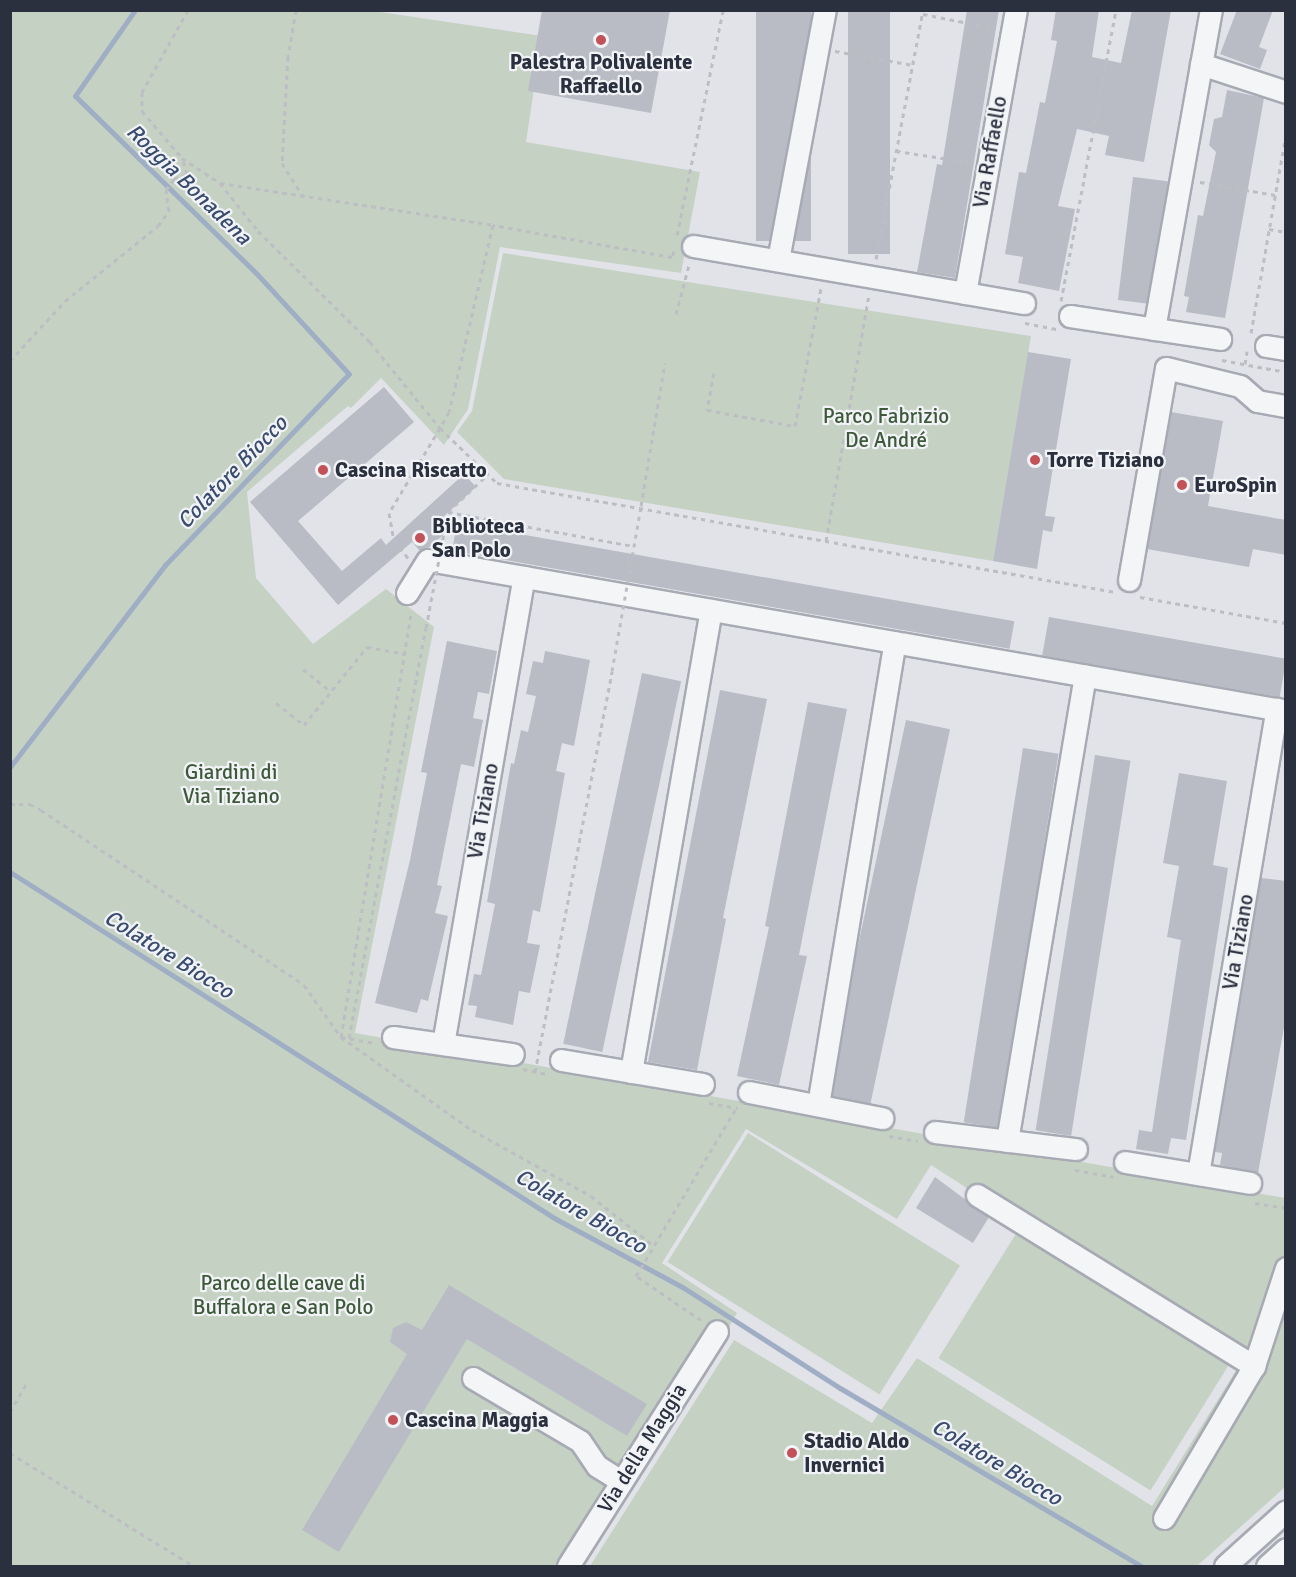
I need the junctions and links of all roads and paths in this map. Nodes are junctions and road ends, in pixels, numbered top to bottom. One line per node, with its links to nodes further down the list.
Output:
1 (188, 10): 15 (path)
2 (296, 10): 20 (path)
3 (723, 10): 21 (path)
4 (825, 10): 9 (street)
5 (1116, 10): 30 (path)
6 (1211, 10): 10 (street)
7 (922, 14): 8 (path)
8 (1014, 21): 16 (street, Via Raffaello)
9 (818, 48): 11 (path); 25 (street)
10 (1201, 64): 12 (street); 17 (street)
11 (913, 65)
12 (1286, 92)
13 (1286, 134): 19 (path)
14 (896, 150): 16 (path)
15 (182, 158): 18 (path); 33 (path)
16 (988, 165): 27 (street, Via Raffaello)
17 (1180, 179): 19 (path); 31 (street)
18 (220, 183): 20 (path); 38 (path)
19 (1275, 195): 22 (path)
20 (304, 197): 21 (path)
21 (493, 225): 38 (path)
22 (1269, 229): 23 (path); 35 (path)
23 (1286, 232)
24 (692, 254): 25 (street); 29 (path)
25 (778, 260): 27 (street)
26 (822, 285): 36 (path)
27 (965, 293): 28 (street)
28 (1024, 303)
29 (676, 314)
30 (1061, 317): 31 (street)
31 (1154, 329): 32 (street)
32 (1220, 339)
33 (10, 361)
34 (665, 363): 40 (path)
35 (1245, 364)
36 (714, 374)
37 (1286, 406): 45 (street)
38 (440, 428): 39 (path); 43 (path)
39 (488, 474): 40 (path); 41 (path, bridge)
40 (641, 507): 42 (path, bridge); 45 (path)
41 (447, 512): 42 (path); 59 (path, bridge)
42 (634, 546): 63 (path, bridge)
43 (420, 573): 44 (street, Via Tiziano); 46 (street)
44 (524, 577): 47 (street, Via Tiziano); 60 (street, Via Tiziano)
45 (1127, 590): 48 (path)
46 (407, 593): 50 (path)
47 (711, 610): 49 (street, Via Tiziano); 64 (street)
48 (1286, 623)
49 (895, 642): 52 (street, Via Tiziano); 67 (street)
50 (405, 654): 53 (path); 57 (path)
51 (303, 669): 53 (path)
52 (1085, 675): 55 (street, Via Tiziano); 70 (street)
53 (331, 692): 54 (path)
54 (276, 703)
55 (1282, 710): 73 (street, Via Tiziano)
56 (10, 804): 57 (path)
57 (341, 1036): 76 (path)
58 (393, 1037): 60 (street)
59 (349, 1038)
60 (443, 1044): 61 (street)
61 (513, 1054)
62 (561, 1060): 64 (street)
63 (535, 1072)
64 (631, 1072): 65 (street)
65 (703, 1084)
66 (743, 1100): 67 (street); 76 (path)
67 (818, 1105): 68 (street)
68 (882, 1118)
69 (935, 1132): 70 (street)
70 (1007, 1141): 71 (street)
71 (1076, 1149)
72 (1125, 1162): 73 (street)
73 (1198, 1174): 74 (street)
74 (1250, 1183)
75 (977, 1195): 79 (street)
76 (654, 1246): 78 (path)
77 (1286, 1268): 79 (street)
78 (717, 1331): 84 (street, Via della Maggia)
79 (1254, 1366): 86 (street)
80 (473, 1378): 84 (street)
81 (27, 1383): 82 (path)
82 (10, 1413)
83 (10, 1453): 88 (path)
84 (621, 1481): 89 (street, Via della Maggia)
85 (1286, 1511): 90 (street)
86 (1164, 1518)
87 (1286, 1549): 91 (street)
88 (194, 1566)
89 (568, 1566)
90 (1225, 1566)
91 (1267, 1566)

